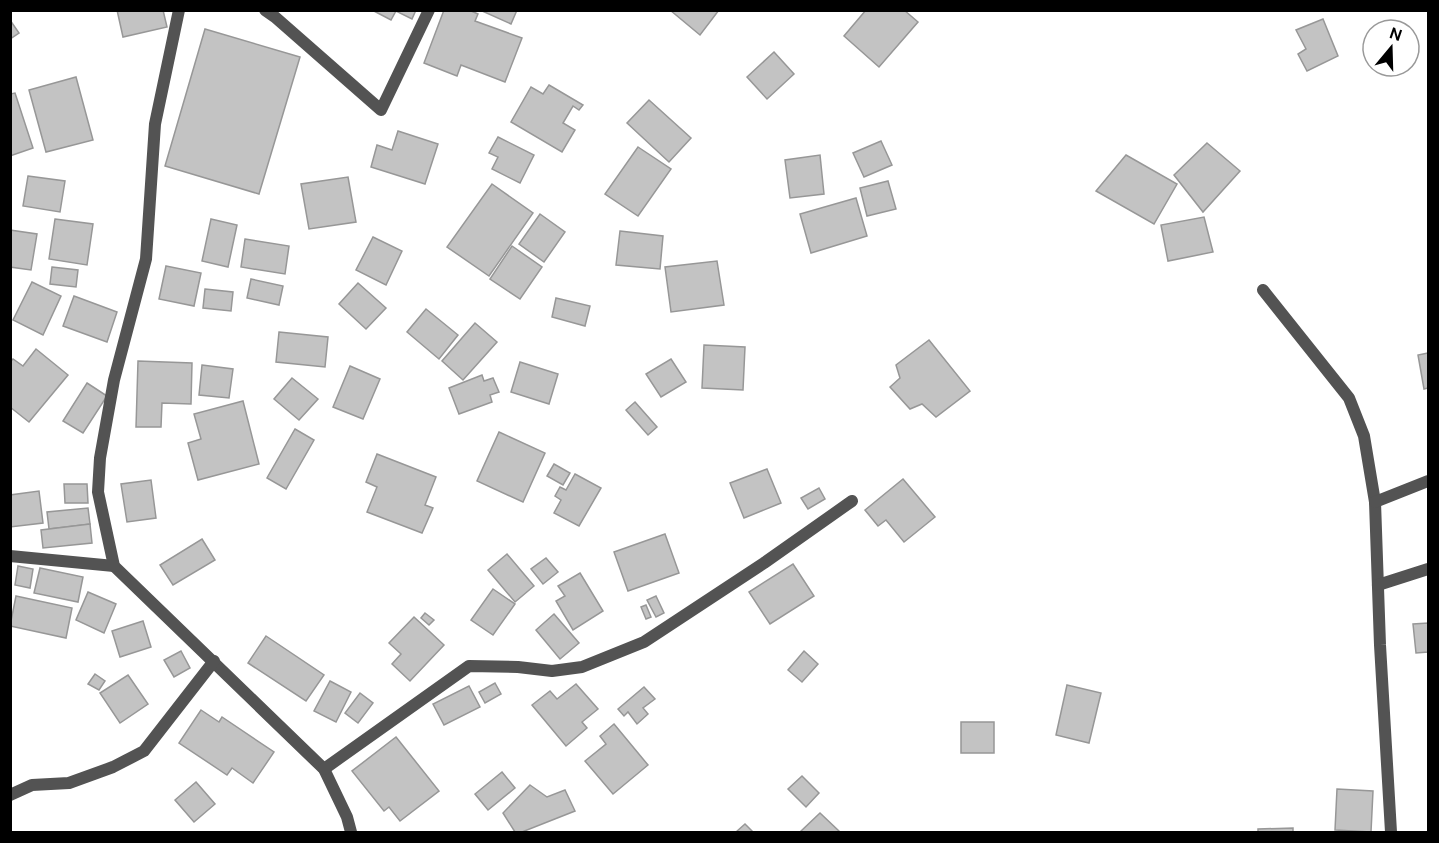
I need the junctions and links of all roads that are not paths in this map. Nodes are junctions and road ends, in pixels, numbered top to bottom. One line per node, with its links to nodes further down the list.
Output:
1 (179, 10): 9 (street)
2 (265, 10): 3 (street)
3 (429, 10)
4 (1263, 290): 7 (street)
5 (1428, 481): 7 (street)
6 (852, 501): 13 (street)
7 (1375, 502): 11 (street)
8 (10, 556): 9 (street)
9 (114, 566): 12 (street)
10 (1428, 569): 11 (street)
11 (1378, 585): 16 (street)
12 (214, 661): 13 (street); 14 (street)
13 (324, 769): 15 (street)
14 (10, 795)
15 (351, 832)
16 (1391, 832)

